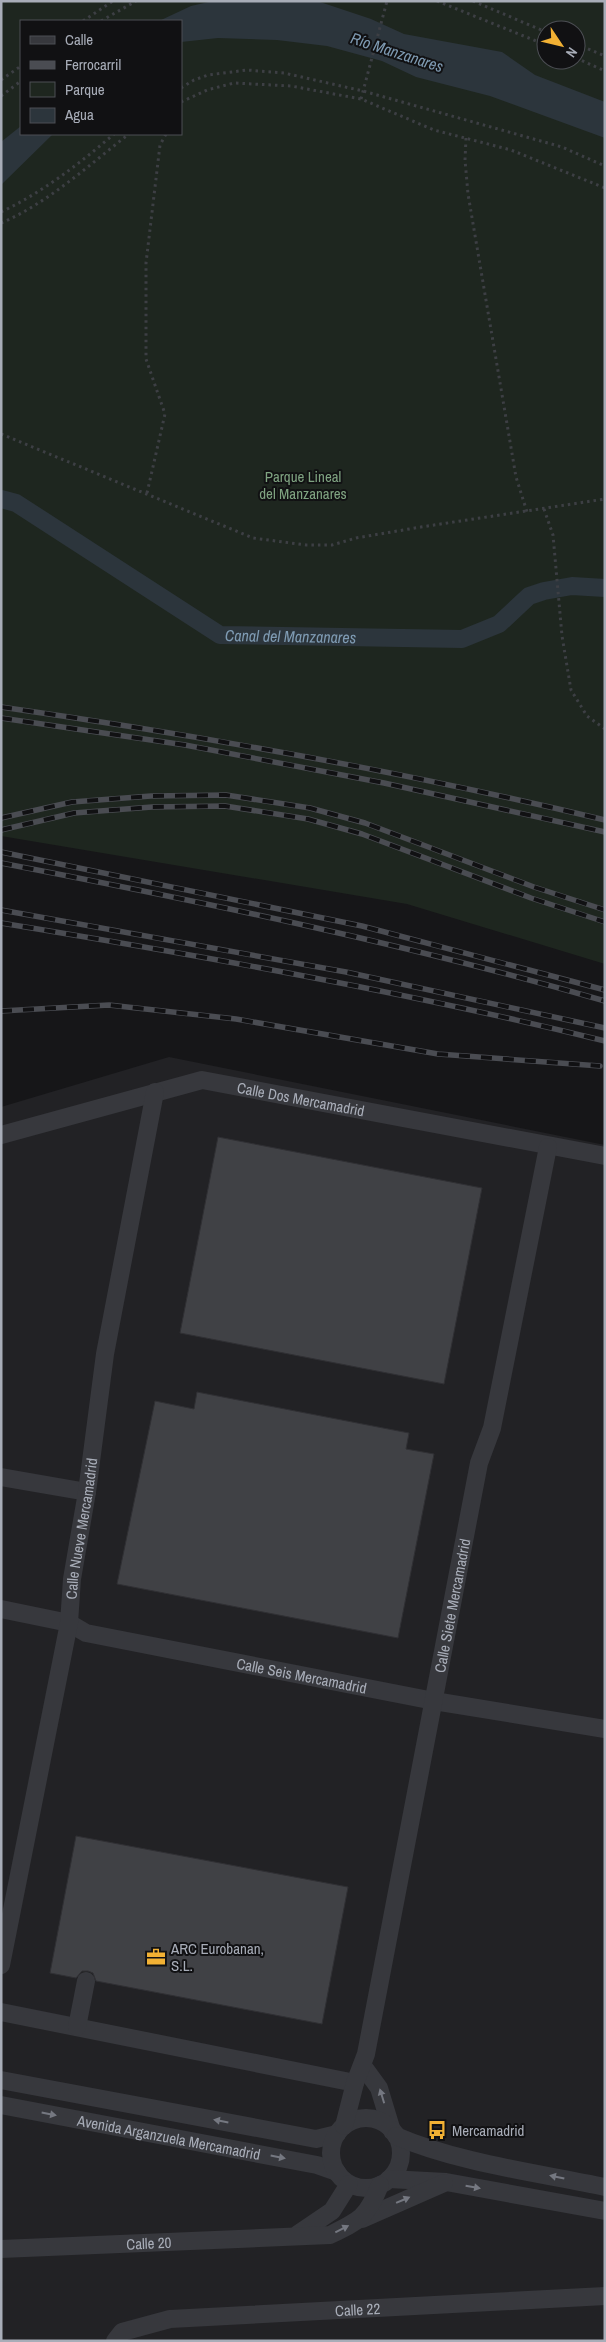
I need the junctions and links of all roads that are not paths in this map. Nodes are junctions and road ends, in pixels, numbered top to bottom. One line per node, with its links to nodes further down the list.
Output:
1 (155, 1092): 2 (lane, Calle Dos Mercamadrid); 3 (lane, Calle Dos Mercamadrid); 6 (lane, Calle Nueve Mercamadrid)
2 (1, 1135)
3 (548, 1147): 4 (lane, Calle Dos Mercamadrid); 9 (lane, Calle Siete Mercamadrid)
4 (605, 1156)
5 (1, 1477): 6 (lane)
6 (87, 1492): 8 (lane, Calle Nueve Mercamadrid)
7 (1, 1609): 8 (lane, Calle Seis Mercamadrid)
8 (69, 1623): 9 (lane, Calle Seis Mercamadrid); 11 (lane, Calle Nueve Mercamadrid)
9 (434, 1701): 10 (lane, Calle Seis Mercamadrid); 15 (lane, Calle Siete Mercamadrid)
10 (605, 1729)
11 (1, 1965)
12 (86, 1981): 14 (lane)
13 (1, 2012): 14 (lane)
14 (77, 2027): 17 (lane)
15 (363, 2066): 17 (lane, Calle Siete Mercamadrid); 20 (lane, one-way to 15)
16 (1, 2080): 19 (lane, Avenida Arganzuela Mercamadrid, one-way to 16)
17 (355, 2083): 19 (lane, Calle Siete Mercamadrid)
18 (1, 2105): 21 (lane, Avenida Arganzuela Mercamadrid, one-way to 21)
19 (340, 2130): 20 (lane); 21 (lane)
20 (394, 2133): 22 (lane); 24 (lane, one-way to 20)
21 (343, 2178): 22 (lane); 27 (lane)
22 (385, 2182): 23 (lane); 26 (lane)
23 (446, 2182): 25 (lane, one-way to 25); 26 (lane, Calle 20, one-way to 23)
24 (605, 2188)
25 (605, 2211)
26 (362, 2219): 27 (lane, Calle 20, one-way to 26)
27 (295, 2235): 28 (lane, Calle 20)
28 (1, 2249)
29 (605, 2296): 30 (lane, Calle 22)
30 (115, 2341)

